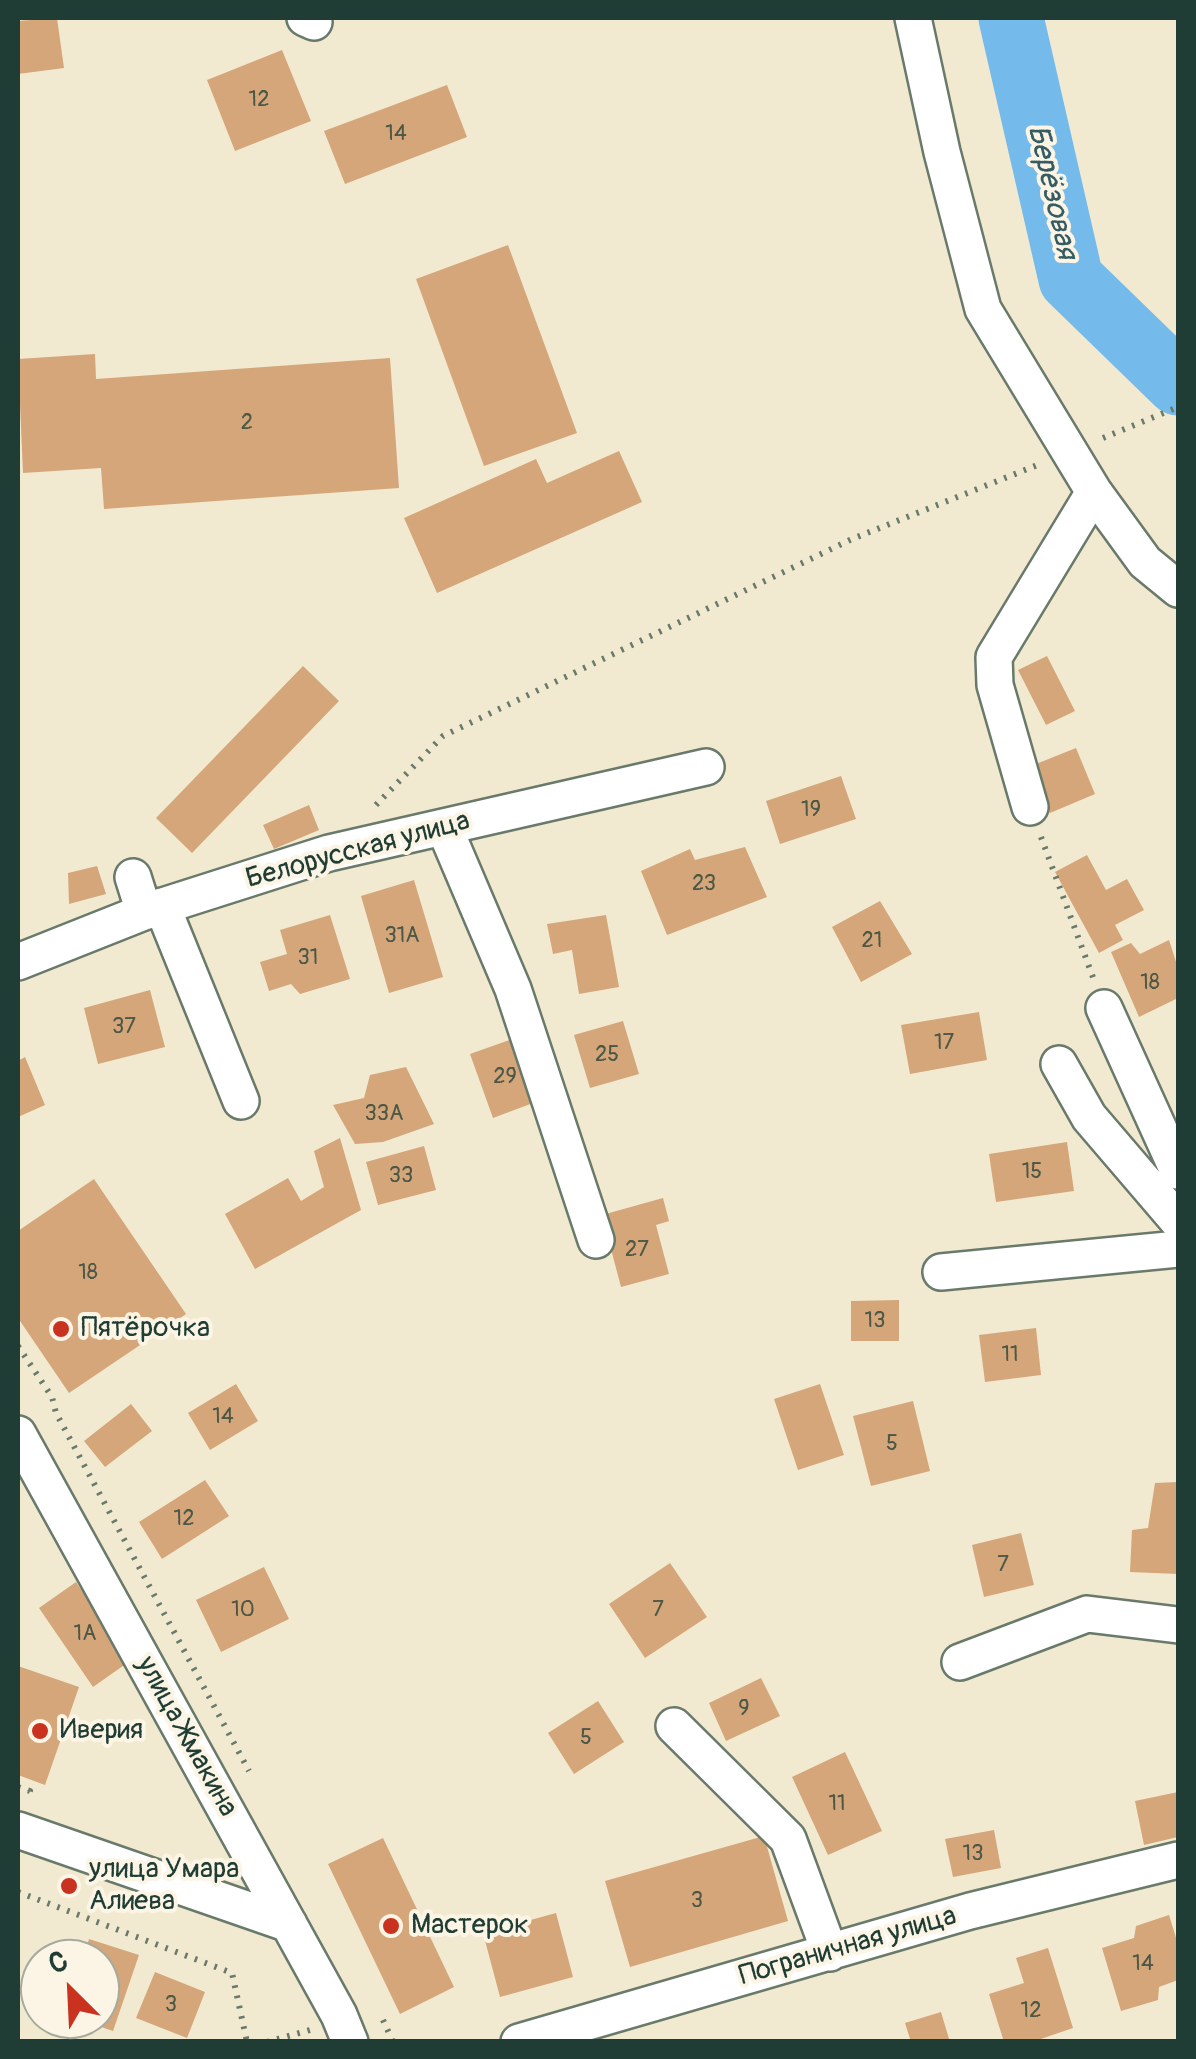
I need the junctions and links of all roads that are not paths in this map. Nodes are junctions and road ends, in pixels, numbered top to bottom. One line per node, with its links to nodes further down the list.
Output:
1 (914, 18): 2 (street)
2 (1094, 492): 3 (street); 5 (street)
3 (1178, 589)
4 (706, 768): 6 (street, Белорусская улица)
5 (1030, 807)
6 (444, 827): 8 (street, Белорусская улица); 15 (street)
7 (133, 877): 8 (street)
8 (153, 909): 9 (street, Белорусская улица); 12 (street)
9 (18, 962)
10 (1104, 1008): 13 (street)
11 (1059, 1064): 14 (street)
12 (241, 1101)
13 (1178, 1171)
14 (1178, 1221)
15 (596, 1240)
16 (1178, 1250): 17 (street)
17 (941, 1272)
18 (18, 1434): 24 (street, улица Жмакина)
19 (1178, 1626): 20 (street)
20 (960, 1662)
21 (674, 1726): 25 (street)
22 (18, 1830): 24 (street)
23 (1178, 1860): 25 (street, Пограничная улица)
24 (289, 1924): 26 (street, улица Жмакина)
25 (830, 1953): 27 (street, Пограничная улица)
26 (350, 2042)
27 (519, 2042)

